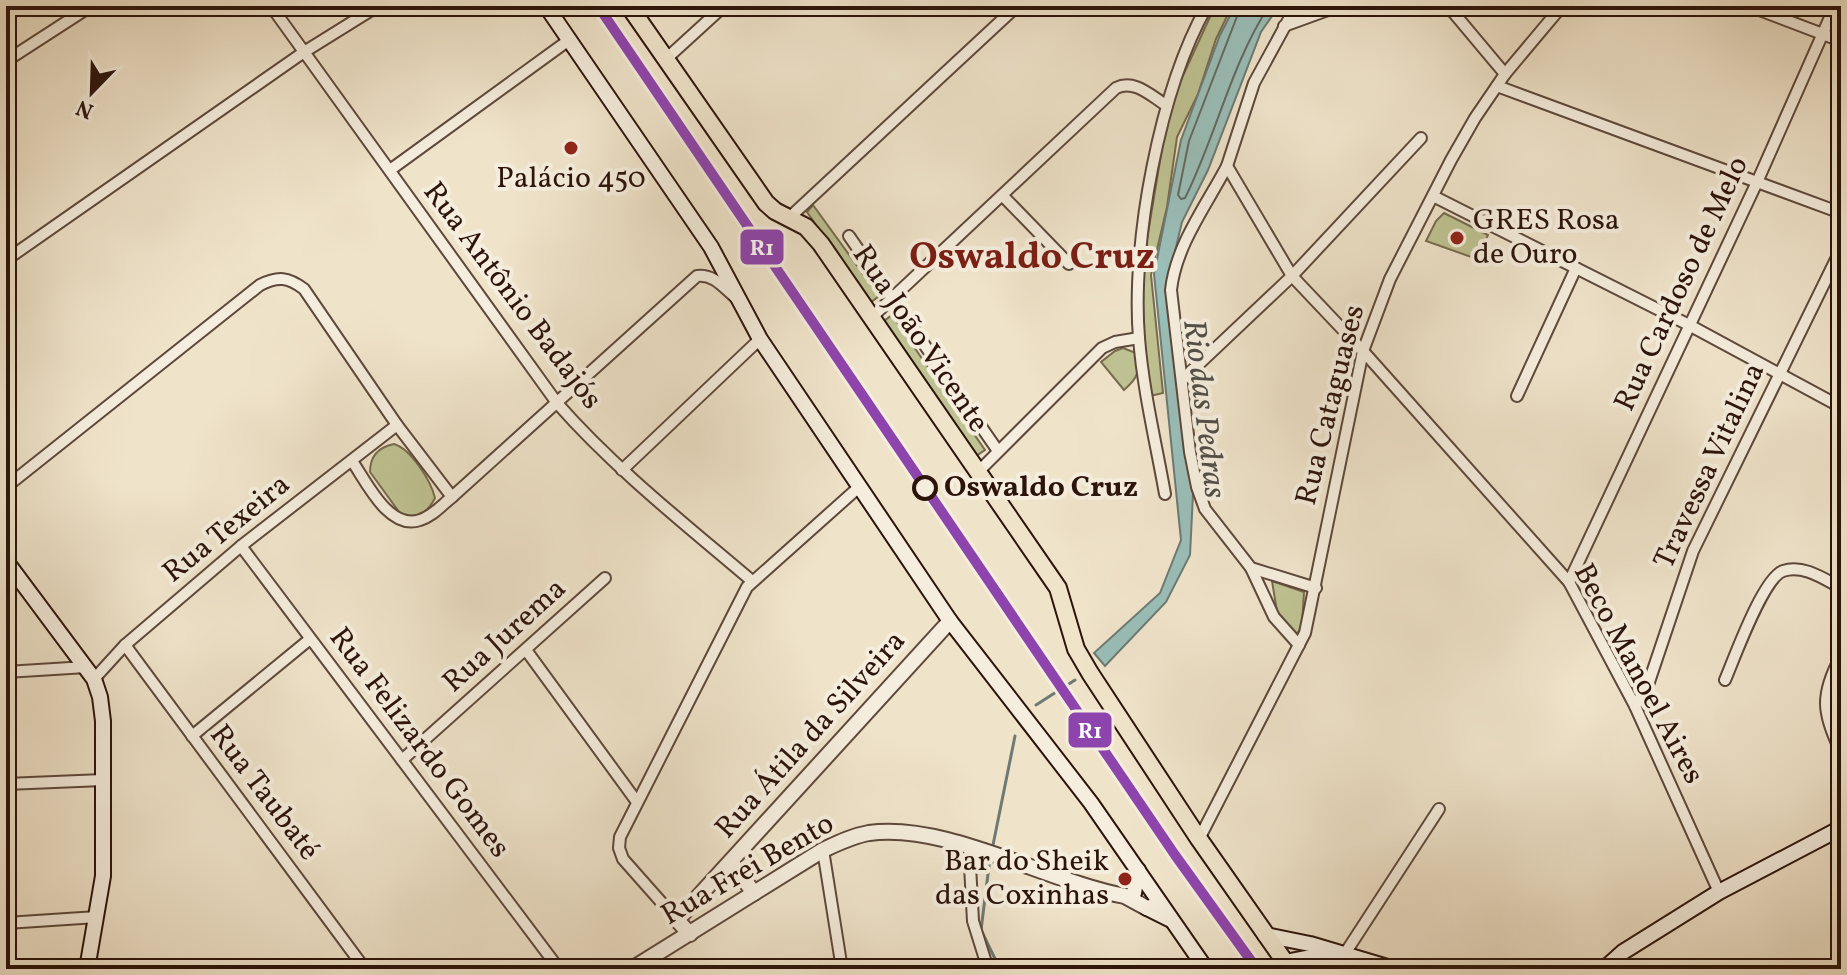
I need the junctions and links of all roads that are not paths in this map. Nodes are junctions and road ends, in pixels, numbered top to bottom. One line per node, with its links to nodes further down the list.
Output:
1 (91, 6): 21 (street)
2 (271, 6): 19 (street, Rua Antônio Badajós)
3 (378, 6): 19 (street)
4 (546, 6): 17 (main road)
5 (629, 6): 20 (main road, Rua João Vicente)
6 (724, 6): 20 (street)
7 (1017, 6): 32 (street)
8 (1207, 6): 24 (street)
9 (1296, 6): 15 (street)
10 (1339, 6): 15 (street)
11 (1448, 6): 22 (street)
12 (1562, 6): 22 (street, Rua Cataguases)
13 (1749, 6): 16 (street)
14 (1835, 6): 16 (street, Rua Cardoso de Melo)
15 (1284, 26): 26 (street)
16 (1821, 33): 18 (street); 28 (street, Rua Cardoso de Melo)
17 (569, 40): 27 (street); 40 (main road)
18 (1841, 41)
19 (304, 52): 27 (street, Rua Antônio Badajós); 35 (street)
20 (666, 59): 32 (main road, Rua João Vicente)
21 (6, 61)
22 (1505, 74): 23 (street, Rua Cataguases)
23 (1497, 86): 28 (street); 30 (street, Rua Cataguases)
24 (1166, 105): 29 (street); 43 (street)
25 (1421, 138): 38 (street)
26 (1227, 166): 38 (street, Beco Manoel Aires); 47 (street)
27 (390, 170): 49 (street, Rua Antônio Badajós)
28 (1758, 180): 31 (street); 42 (street, Rua Cardoso de Melo)
29 (1003, 196): 36 (street); 39 (street)
30 (1433, 196): 37 (street); 45 (street, Rua Cataguases)
31 (1841, 213)
32 (789, 218): 41 (main road, Rua João Vicente)
33 (849, 236): 39 (street, Rua João Vicente)
34 (1841, 249): 46 (street, Travessa Vitalina)
35 (6, 260)
36 (1069, 264)
37 (1576, 268): 42 (street); 48 (street)
38 (1292, 276): 45 (street, Beco Manoel Aires); 47 (street)
39 (891, 300): 41 (street); 52 (street, Rua João Vicente)
40 (741, 302): 44 (main road); 49 (street)
41 (871, 318): 55 (main road, Rua João Vicente)
42 (1689, 325): 46 (street); 65 (street, Rua Cardoso de Melo)
43 (1139, 338): 52 (street); 58 (street)
44 (760, 339): 54 (street); 57 (main road)
45 (1363, 351): 65 (street, Beco Manoel Aires); 66 (street, Rua Cataguases)
46 (1779, 373): 50 (street); 77 (street, Travessa Vitalina)
47 (1182, 380): 62 (street)
48 (1517, 396)
49 (557, 403): 54 (street, Rua Antônio Badajós); 59 (street)
50 (1841, 407)
51 (397, 425): 53 (street, Rua Texeira); 56 (street); 59 (street)
52 (998, 451): 55 (street)
53 (352, 461): 59 (street); 60 (street, Rua Texeira)
54 (622, 470): 64 (street, Rua Antônio Badajós)
55 (978, 472): 86 (main road, Rua João Vicente)
56 (6, 487)
57 (859, 487): 64 (street); 68 (main road)
58 (1165, 494)
59 (452, 497)
60 (241, 546): 69 (street, Rua Felizardo Gomes); 70 (street, Rua Texeira)
61 (6, 561): 75 (main road)
62 (1251, 568): 66 (street); 71 (street)
63 (605, 578): 72 (street, Rua Jurema)
64 (752, 581): 83 (street)
65 (1569, 582): 77 (street, Beco Manoel Aires)
66 (1316, 588): 71 (street, Rua Cataguases)
67 (1841, 588): 76 (street)
68 (950, 621): 89 (main road, Rua Átila da Silveira); 90 (main road)
69 (310, 639): 78 (street); 80 (street, Rua Felizardo Gomes)
70 (125, 645): 75 (street, Rua Texeira); 78 (street, Rua Taubaté)
71 (1299, 645): 86 (street, Rua Cataguases)
72 (526, 650): 80 (street, Rua Jurema); 83 (street)
73 (1841, 656): 79 (street)
74 (6, 672): 75 (street)
75 (90, 673): 81 (main road)
76 (1725, 680)
77 (1635, 706): 92 (street, Beco Manoel Aires)
78 (192, 736): 104 (street, Rua Taubaté)
79 (1841, 752)
80 (402, 760): 105 (street, Rua Felizardo Gomes)
81 (103, 780): 82 (street); 96 (main road)
82 (6, 784)
83 (637, 802): 97 (street)
84 (1439, 809): 101 (street)
85 (1841, 829): 92 (main road)
86 (1199, 839): 100 (main road, Rua João Vicente)
87 (972, 848): 88 (main road, Rua Frei Bento); 94 (main road, Rua Frei Bento); 108 (street)
88 (823, 850): 93 (main road, Rua Frei Bento); 107 (street)
89 (731, 862): 93 (main road); 97 (main road, Rua Átila da Silveira)
90 (1138, 870): 91 (main road); 94 (main road)
91 (1150, 887): 94 (main road); 95 (main road)
92 (1719, 892): 111 (main road)
93 (754, 893): 99 (main road, Rua Frei Bento)
94 (1129, 895): 95 (main road, Rua Frei Bento)
95 (1154, 906): 109 (main road, Rua Frei Bento)
96 (97, 917): 98 (street); 103 (main road)
97 (677, 920): 99 (main road)
98 (6, 923)
99 (690, 934): 106 (main road, Rua Frei Bento)
100 (1265, 935): 101 (main road); 102 (main road, Rua João Vicente)
101 (1340, 954): 102 (main road); 110 (main road)
102 (1287, 966)
103 (87, 969)
104 (365, 969)
105 (559, 969)
106 (632, 969)
107 (842, 969)
108 (988, 969)
109 (1206, 969)
110 (1394, 969)
111 (1605, 969)

